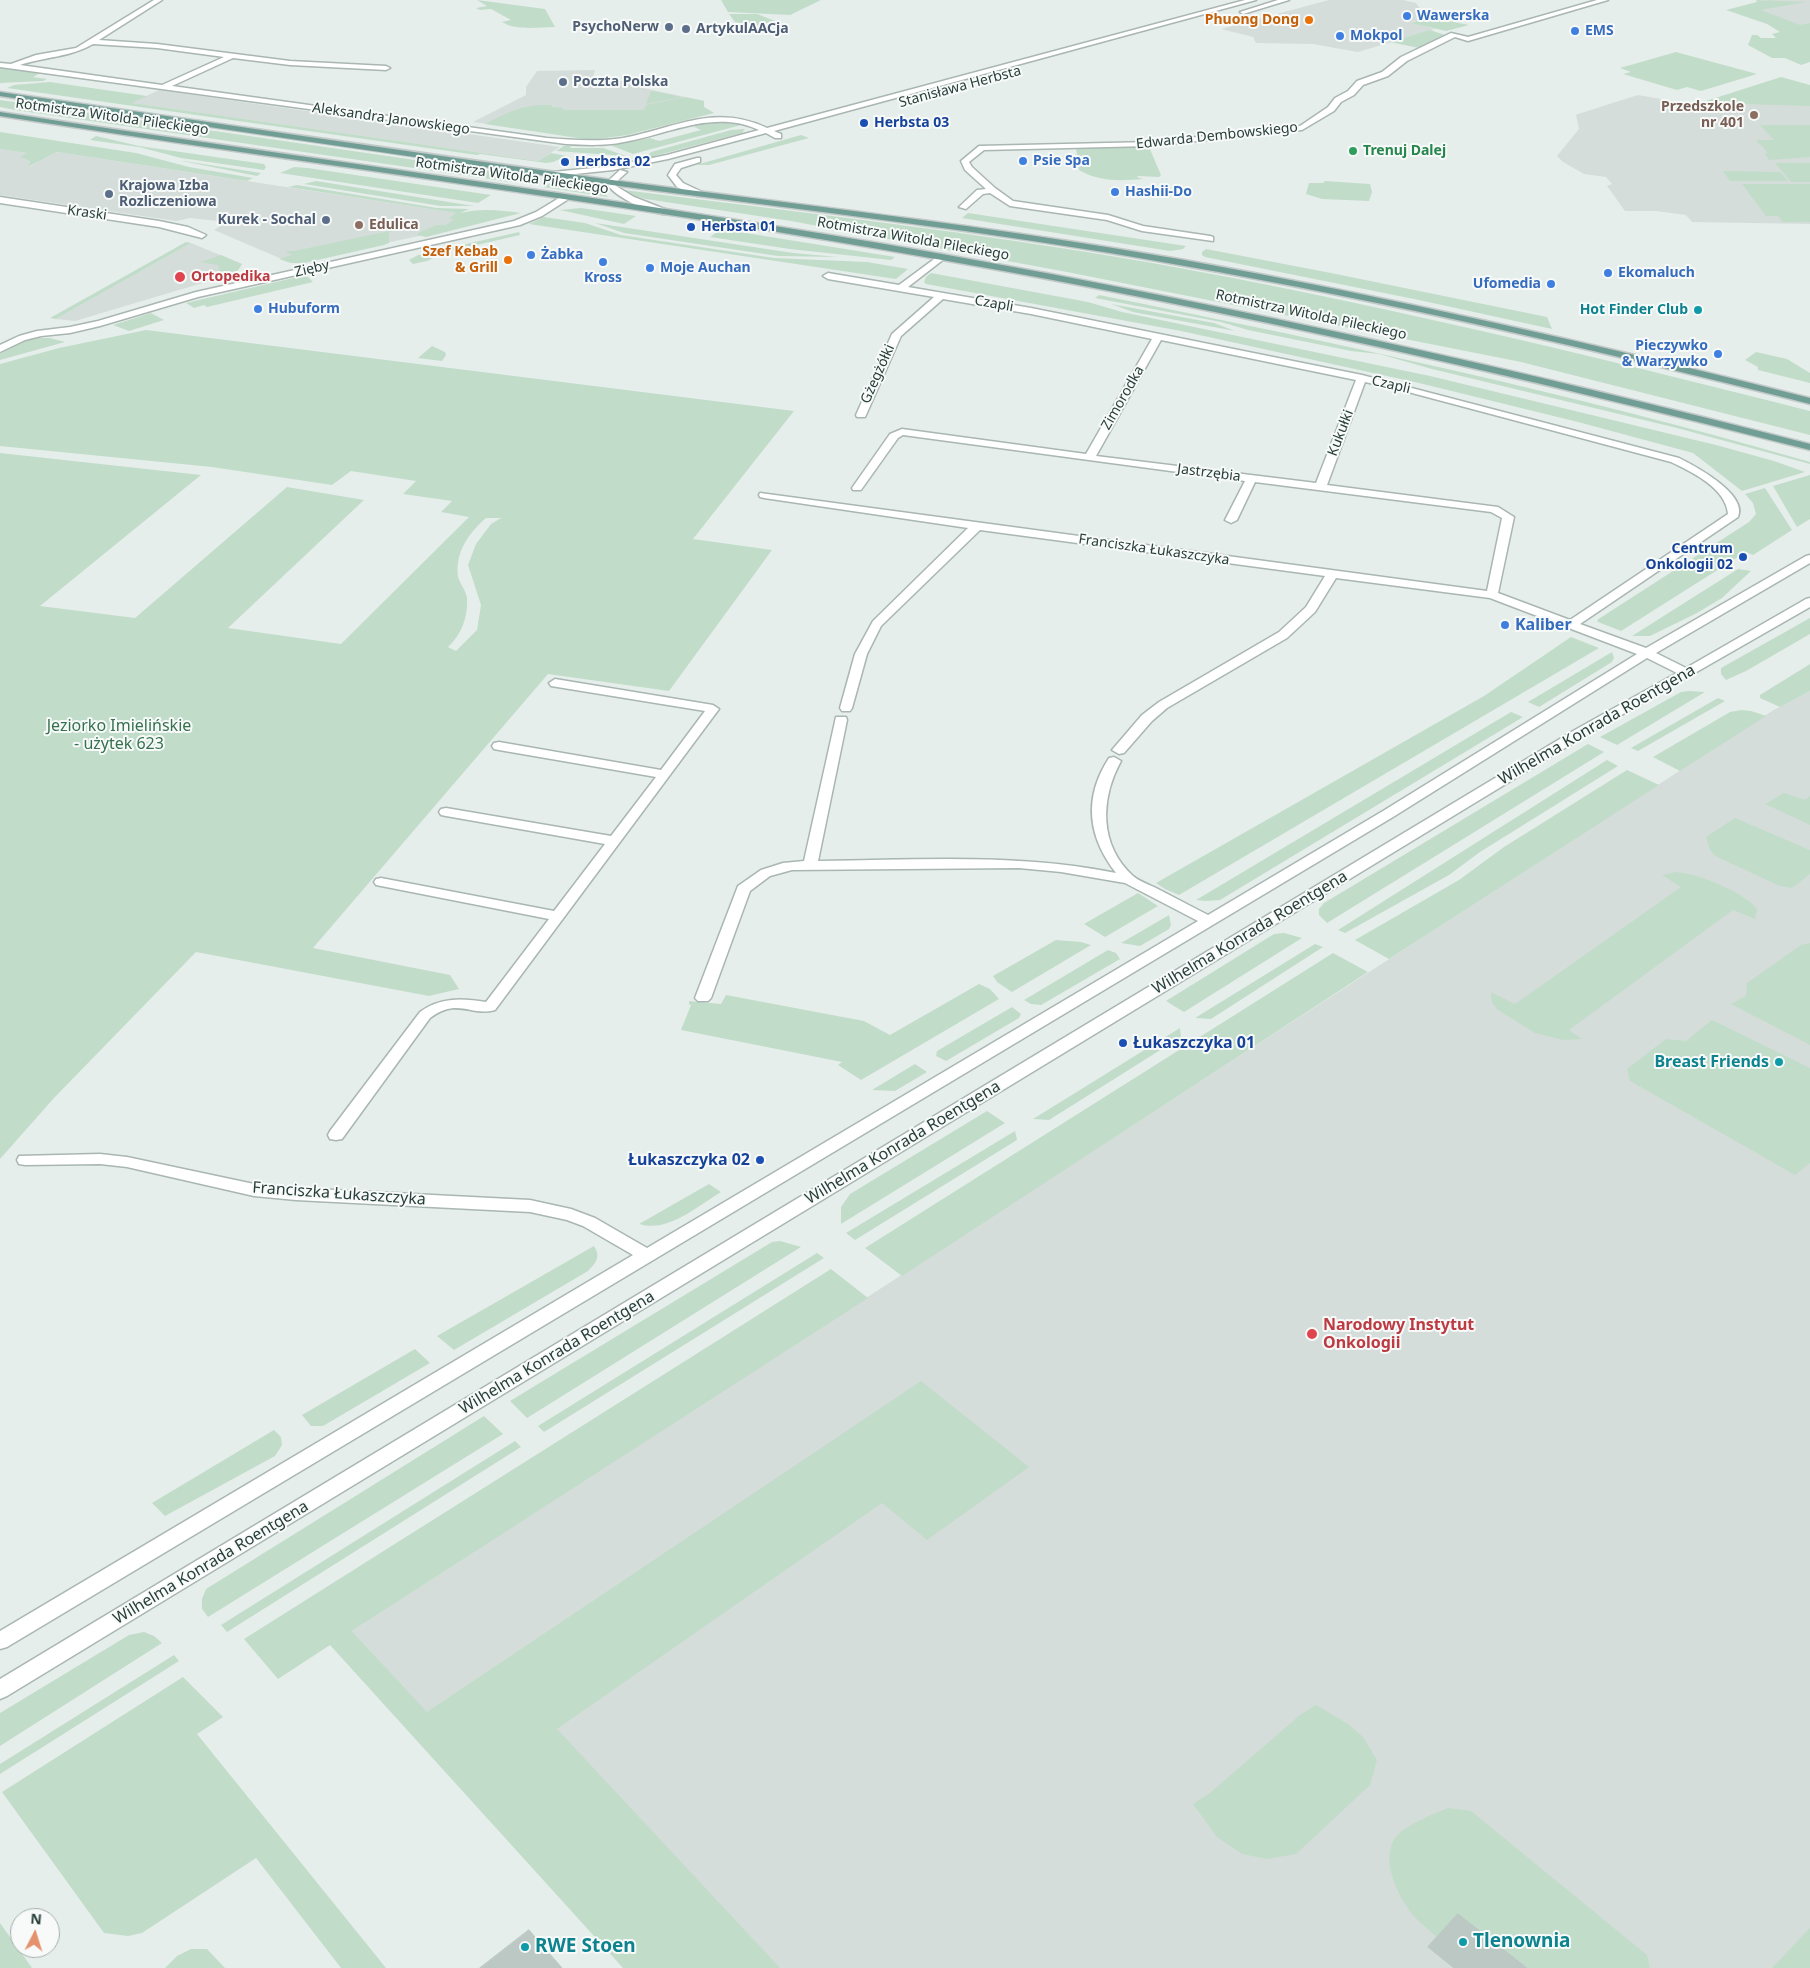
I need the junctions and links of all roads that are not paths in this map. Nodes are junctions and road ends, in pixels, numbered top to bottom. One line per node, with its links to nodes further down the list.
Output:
1 (159, 0): 7 (street)
2 (1253, 0): 15 (street, Stanisława Herbsta)
3 (1286, 0): 5 (street)
4 (1605, 0): 22 (street, Edwarda Dembowskiego)
5 (1232, 15)
6 (1196, 24): 16 (street, Stanisława Herbsta)
7 (94, 42): 8 (street); 10 (street)
8 (230, 56): 11 (street); 12 (street)
9 (0, 64): 10 (street, Aleksandra Janowskiego)
10 (10, 66): 12 (street, Aleksandra Janowskiego)
11 (386, 68)
12 (164, 87): 15 (street, Aleksandra Janowskiego)
13 (0, 94): 20 (main road, Rotmistrza Witolda Pileckiego)
14 (0, 114): 24 (main road, Rotmistrza Witolda Pileckiego)
15 (766, 131): 16 (street, Aleksandra Janowskiego); 19 (street, Stanisława Herbsta)
16 (778, 136): 17 (street, Stanisława Herbsta)
17 (751, 144)
18 (706, 157): 23 (street)
19 (655, 160): 20 (street, Stanisława Herbsta); 21 (street, Stanisława Herbsta)
20 (556, 174): 21 (main road, Rotmistrza Witolda Pileckiego)
21 (611, 182): 23 (main road, Rotmistrza Witolda Pileckiego); 27 (street)
22 (992, 190): 26 (street); 29 (street)
23 (697, 193): 37 (main road, Rotmistrza Witolda Pileckiego)
24 (564, 198): 27 (main road, Rotmistrza Witolda Pileckiego); 35 (street, Zięby)
25 (0, 200): 28 (street, Kraski)
26 (962, 207)
27 (664, 212): 30 (main road, Rotmistrza Witolda Pileckiego)
28 (202, 236)
29 (1210, 239)
30 (940, 257): 32 (street); 39 (main road, Rotmistrza Witolda Pileckiego)
31 (828, 276): 32 (street, Czapli)
32 (901, 288): 33 (street, Czapli)
33 (942, 295): 34 (street, Czapli); 38 (street, Gżegżółki)
34 (1158, 337): 36 (street, Czapli); 40 (street, Zimorodka)
35 (0, 349)
36 (1362, 378): 43 (street, Kukułki); 51 (street, Czapli)
37 (1810, 401)
38 (861, 414)
39 (1810, 447)
40 (1089, 458): 41 (street, Jastrzębia); 42 (street, Jastrzębia)
41 (1251, 479): 43 (street, Jastrzębia); 45 (street)
42 (857, 488)
43 (1320, 488): 49 (street, Jastrzębia)
44 (764, 495): 46 (street, Franciszka Łukaszczyka)
45 (1231, 520)
46 (977, 526): 48 (street, Franciszka Łukaszczyka); 59 (street)
47 (1810, 558): 52 (street, Wilhelma Konrada Roentgena)
48 (1332, 574): 49 (street, Franciszka Łukaszczyka); 60 (street)
49 (1492, 594): 51 (street)
50 (1810, 602): 53 (street, Wilhelma Konrada Roentgena)
51 (1572, 624): 52 (street)
52 (1647, 653): 53 (street); 63 (street, Wilhelma Konrada Roentgena)
53 (1686, 673): 69 (street, Wilhelma Konrada Roentgena)
54 (555, 683): 56 (street)
55 (499, 746): 56 (street)
56 (664, 774): 58 (street)
57 (446, 812): 58 (street)
58 (614, 841): 62 (street)
59 (810, 865): 60 (street); 64 (street)
60 (1129, 880): 63 (street)
61 (381, 882): 62 (street)
62 (558, 916): 65 (street)
63 (1209, 921): 67 (street, Wilhelma Konrada Roentgena)
64 (703, 998)
65 (336, 1136)
66 (25, 1160): 67 (street, Franciszka Łukaszczyka)
67 (645, 1255): 68 (street, Wilhelma Konrada Roentgena)
68 (0, 1640)
69 (0, 1690)

